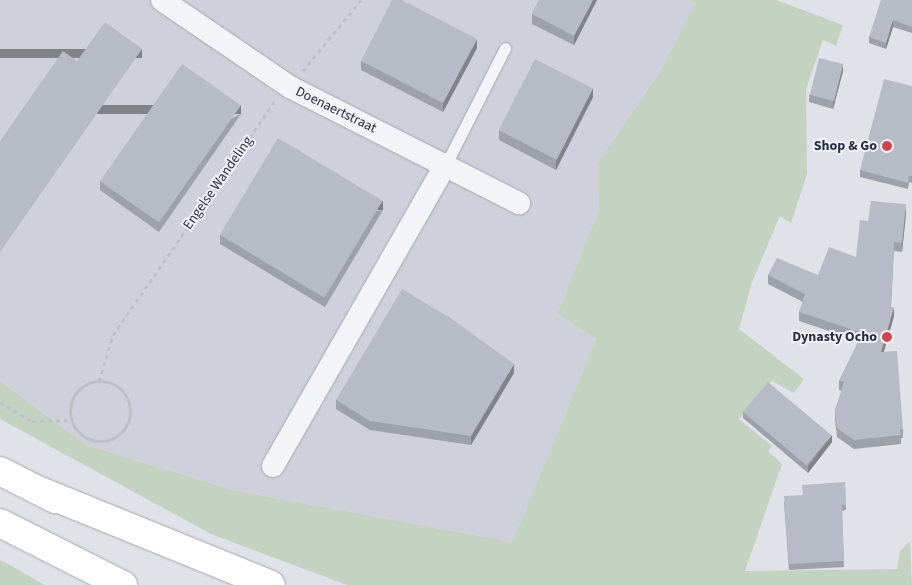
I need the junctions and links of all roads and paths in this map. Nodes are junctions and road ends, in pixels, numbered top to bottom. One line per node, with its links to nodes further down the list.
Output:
1 (162, 0): 4 (street, Doenaertstraat)
2 (361, 0): 4 (path, Engelse Wandeling)
3 (505, 48): 5 (lane)
4 (290, 87): 5 (street, Doenaertstraat); 7 (path, Engelse Wandeling)
5 (446, 164): 6 (street, Doenaertstraat); 10 (street)
6 (519, 203)
7 (99, 381): 9 (path); 9 (path)
8 (0, 402): 9 (path)
9 (71, 420)
10 (272, 466)
11 (0, 471): 12 (highway)
12 (40, 491): 16 (highway); 17 (highway)
13 (0, 524): 14 (highway); 15 (highway)
14 (84, 585)
15 (123, 585)
16 (221, 585)
17 (271, 585)

